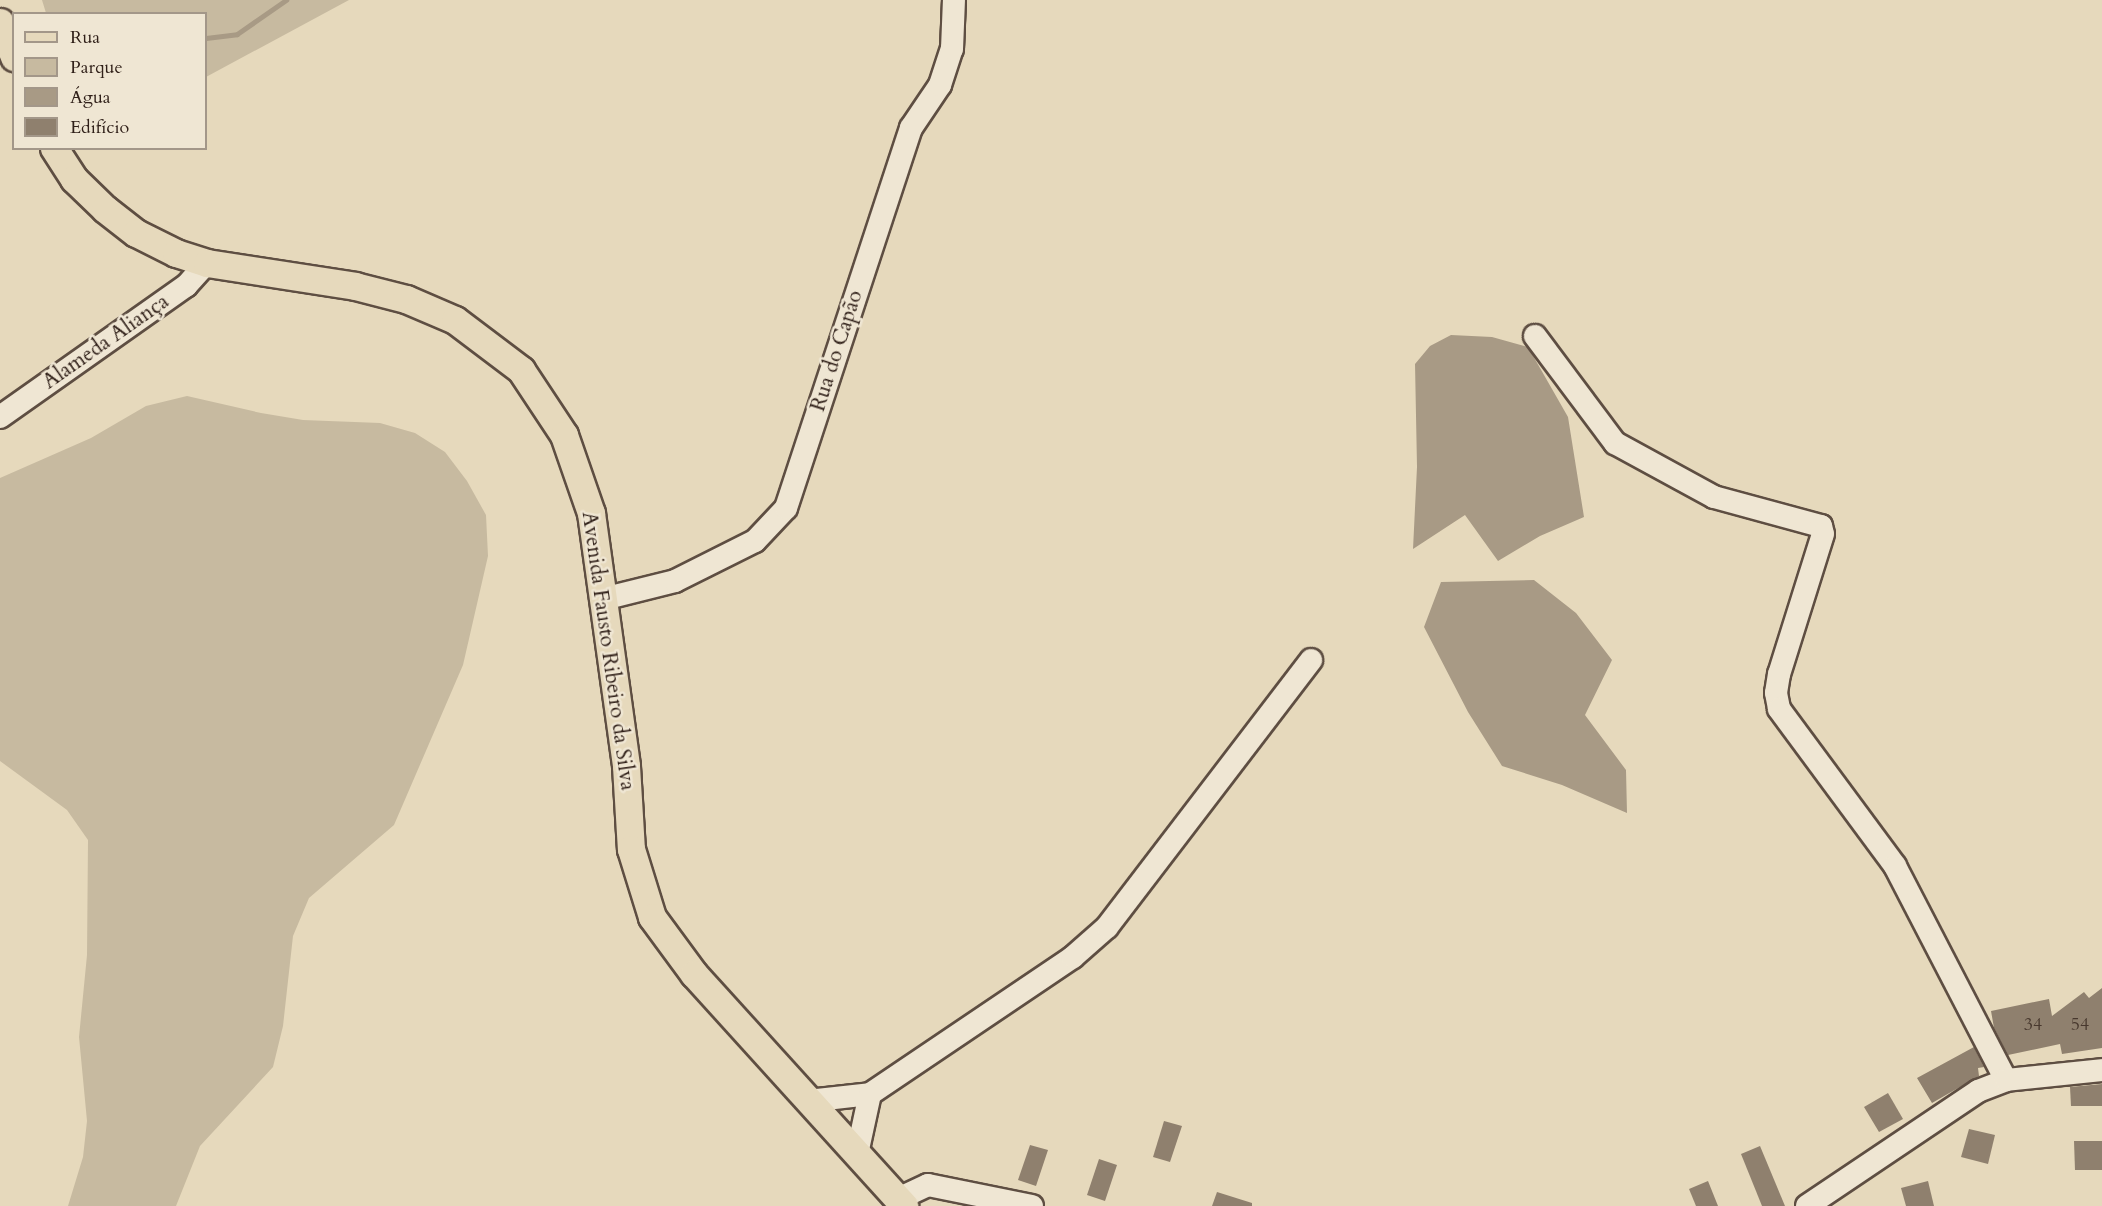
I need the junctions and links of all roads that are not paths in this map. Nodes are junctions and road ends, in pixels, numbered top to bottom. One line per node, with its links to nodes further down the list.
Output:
1 (954, 0): 8 (street, Rua do Capão)
2 (0, 22): 3 (main road)
3 (12, 52)
4 (55, 150): 5 (main road, Avenida Fausto Ribeiro da Silva)
5 (207, 263): 7 (street, Alameda Aliança); 8 (main road, Avenida Fausto Ribeiro da Silva)
6 (1535, 336): 11 (street)
7 (0, 417)
8 (603, 599): 13 (main road, Avenida Fausto Ribeiro da Silva)
9 (1311, 660): 12 (street)
10 (2102, 1070): 11 (street)
11 (2007, 1080): 17 (street)
12 (870, 1094): 13 (street); 14 (street)
13 (808, 1101): 14 (main road, Avenida Fausto Ribeiro da Silva)
14 (857, 1154): 15 (main road, Avenida Fausto Ribeiro da Silva)
15 (901, 1202): 16 (street)
16 (1032, 1206)
17 (1807, 1206)

